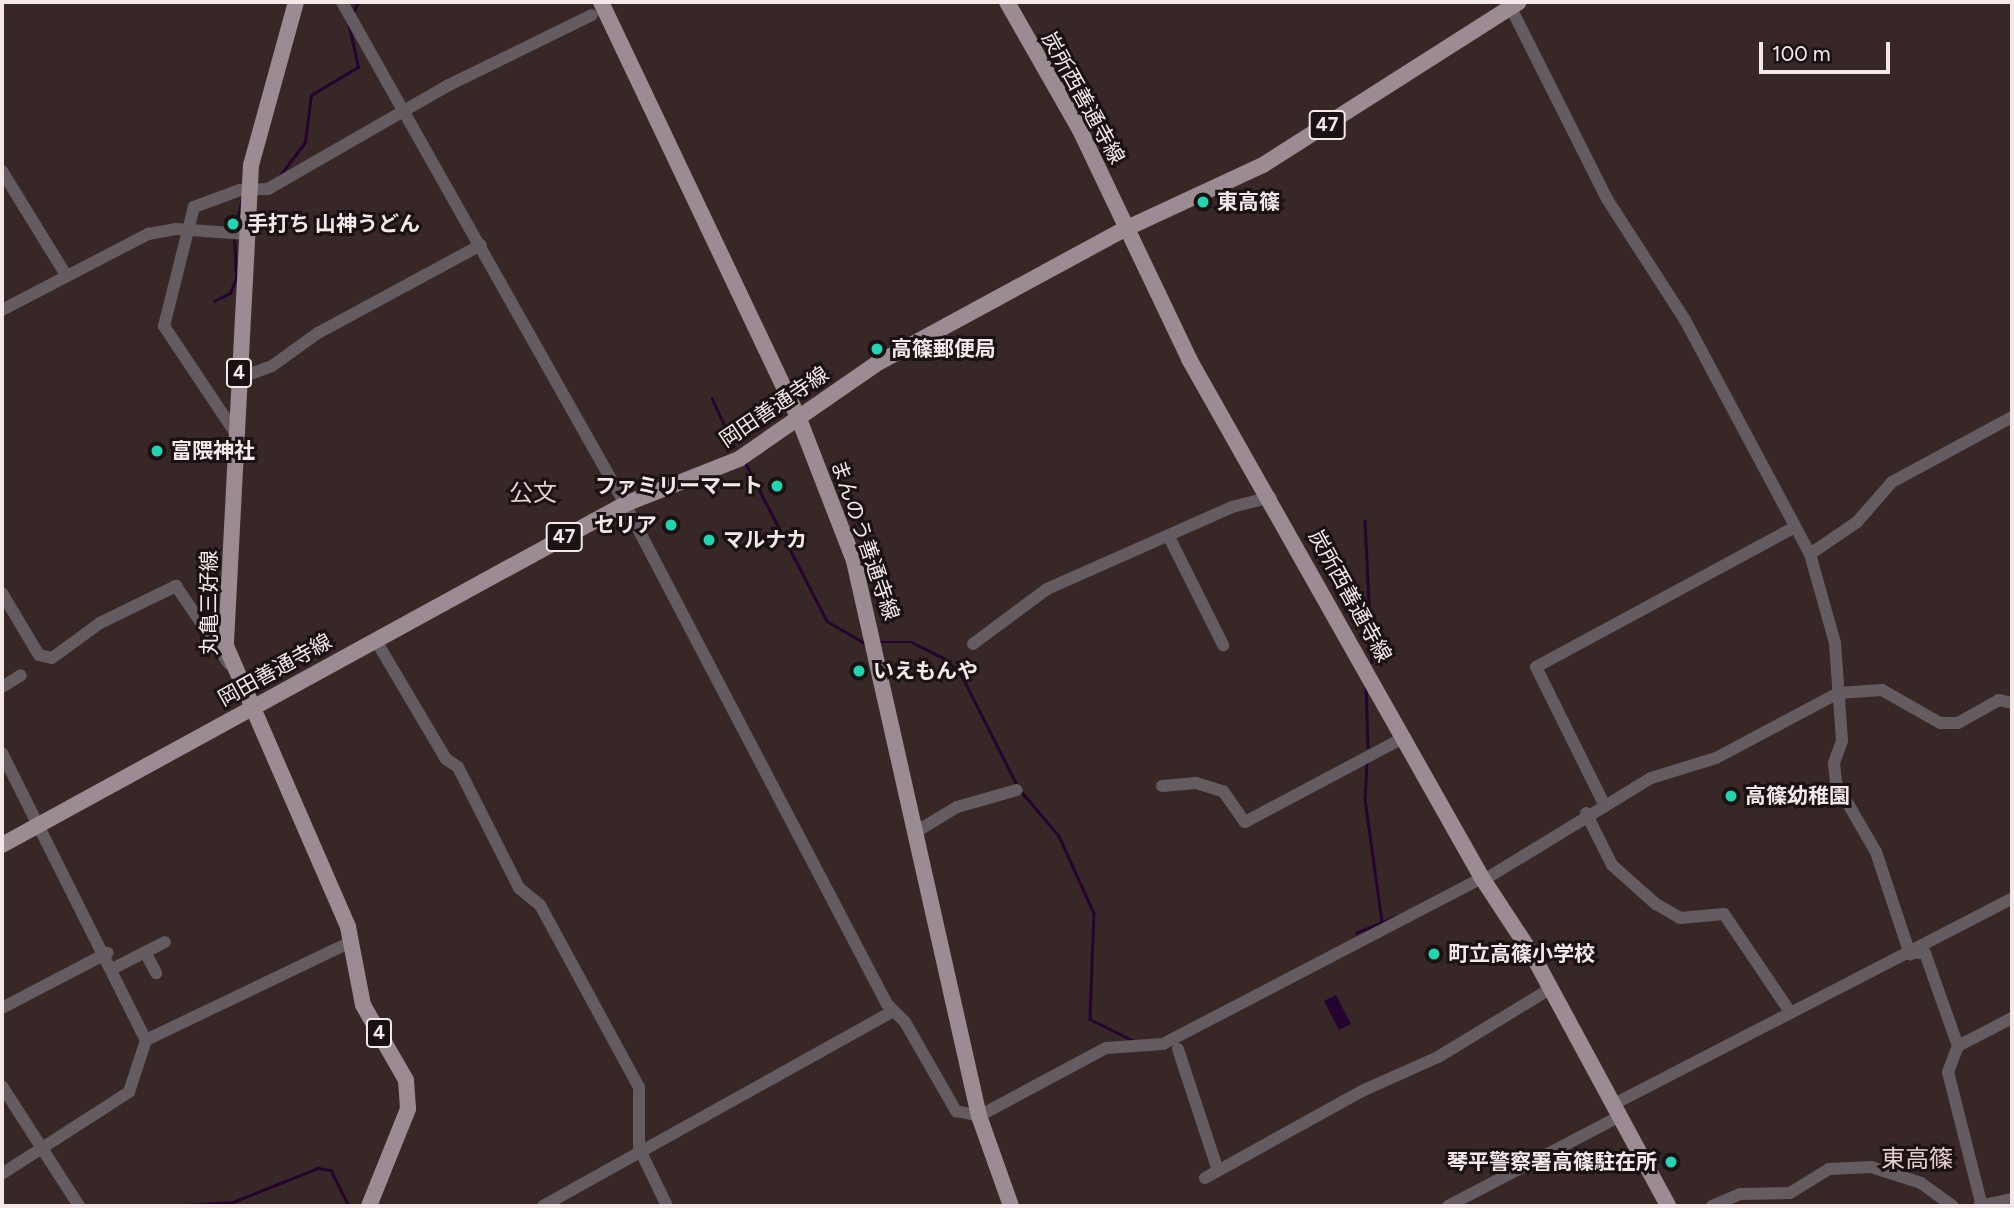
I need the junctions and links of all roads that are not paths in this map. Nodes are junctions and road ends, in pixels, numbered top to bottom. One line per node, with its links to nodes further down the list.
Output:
1 (296, 2): 8 (main road, 丸亀三好線 / 4)
2 (1007, 2): 9 (main road, 炭所西善通寺線)
3 (1515, 4): 9 (main road, 岡田善通寺線 / 47); 21 (street)
4 (602, 6): 6 (street); 17 (main road, まんのう善通寺線)
5 (348, 13): 6 (street)
6 (407, 113): 8 (street); 12 (street)
7 (2, 172): 13 (street)
8 (249, 189): 10 (street); 11 (main road, 丸亀三好線 / 4)
9 (1125, 229): 17 (main road, 岡田善通寺線 / 47); 19 (main road, 炭所西善通寺線)
10 (190, 230): 11 (street); 13 (street); 18 (street)
11 (238, 234): 15 (main road, 丸亀三好線 / 4)
12 (481, 245): 15 (street); 20 (street)
13 (66, 275): 14 (street)
14 (2, 310)
15 (239, 378): 18 (main road, 丸亀三好線 / 4)
16 (2012, 417): 23 (street)
17 (799, 419): 20 (main road, 岡田善通寺線 / 47); 41 (main road, まんのう善通寺線)
18 (236, 434): 28 (main road, 丸亀三好線 / 4)
19 (1271, 497): 22 (street); 34 (main road, 炭所西善通寺線)
20 (625, 504): 25 (main road, 岡田善通寺線 / 47); 54 (street)
21 (1795, 527): 23 (street); 38 (street)
22 (1170, 539): 26 (street); 27 (street)
23 (1810, 554): 31 (street)
24 (2, 593): 28 (street)
25 (375, 639): 33 (main road, 岡田善通寺線 / 47); 63 (street)
26 (973, 644)
27 (1223, 645)
28 (229, 664): 33 (main road, 丸亀三好線 / 4)
29 (21, 675): 30 (street)
30 (2, 687)
31 (1838, 693): 32 (street); 38 (street); 49 (street)
32 (2012, 703)
33 (249, 707): 40 (main road, 岡田善通寺線 / 47); 45 (main road, 丸亀三好線 / 4)
34 (1405, 737): 36 (street); 43 (main road, 炭所西善通寺線)
35 (2, 753): 40 (street)
36 (1163, 786)
37 (1017, 790): 41 (street)
38 (1605, 806): 39 (street)
39 (1586, 813): 43 (street); 55 (street)
40 (40, 824): 42 (main road, 岡田善通寺線 / 47); 48 (street)
41 (914, 832): 62 (main road, まんのう善通寺線)
42 (2, 845)
43 (1487, 876): 52 (main road, 炭所西善通寺線); 62 (street)
44 (2012, 899): 49 (street)
45 (353, 941): 57 (street); 70 (main road, 丸亀三好線 / 4)
46 (165, 942): 47 (street)
47 (145, 952): 50 (street); 51 (street)
48 (107, 953): 50 (street); 53 (street)
49 (1910, 954): 55 (street); 58 (street)
50 (114, 968): 57 (street)
51 (156, 973)
52 (1550, 989): 61 (main road, 炭所西善通寺線); 65 (street)
53 (2, 1008)
54 (892, 1012): 62 (street); 63 (street)
55 (1790, 1012): 61 (street)
56 (2012, 1018): 58 (street)
57 (146, 1040): 64 (street)
58 (1958, 1046): 78 (street)
59 (1178, 1049): 65 (street)
60 (2, 1086): 64 (street)
61 (1616, 1111): 74 (street); 75 (main road, 炭所西善通寺線)
62 (979, 1116): 73 (main road, まんのう善通寺線)
63 (639, 1148): 71 (street); 72 (street)
64 (42, 1150): 66 (street); 69 (street)
65 (1218, 1171): 67 (street)
66 (2, 1174)
67 (1205, 1178)
68 (2012, 1199): 78 (street)
69 (79, 1206)
70 (369, 1206)
71 (543, 1206)
72 (667, 1206)
73 (1011, 1206)
74 (1448, 1206)
75 (1668, 1206)
76 (1712, 1206): 77 (street)
77 (1953, 1206)
78 (1980, 1206)

